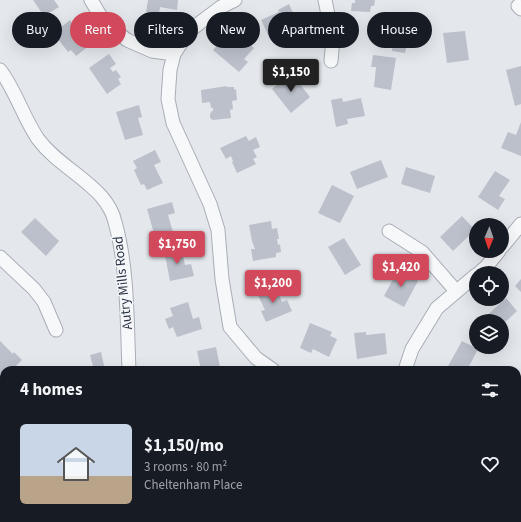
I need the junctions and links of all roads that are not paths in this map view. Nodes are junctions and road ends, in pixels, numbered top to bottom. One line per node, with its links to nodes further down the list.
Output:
1 (91, 0): 4 (street)
2 (235, 0): 4 (street)
3 (325, 0): 5 (street)
4 (174, 54): 17 (street)
5 (331, 61)
6 (0, 70): 16 (street, Autry Mills Road)
7 (521, 224): 9 (street)
8 (389, 230): 14 (street)
9 (509, 239)
10 (0, 257): 15 (street)
11 (493, 258): 12 (street)
12 (487, 266)
13 (469, 281): 14 (street)
14 (456, 291): 18 (street)
15 (56, 330)
16 (129, 366)
17 (267, 366)
18 (406, 366)

